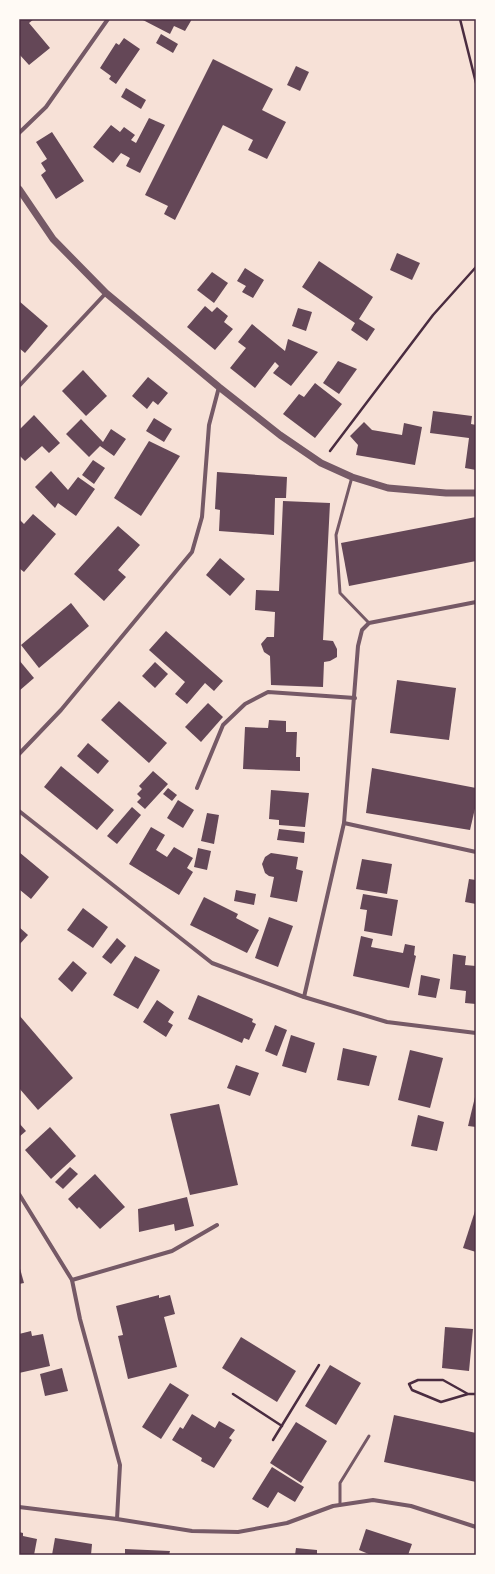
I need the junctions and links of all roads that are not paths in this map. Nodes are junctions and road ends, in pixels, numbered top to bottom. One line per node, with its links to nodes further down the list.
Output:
1 (108, 19): 2 (street)
2 (19, 133)
3 (19, 189): 4 (street)
4 (106, 293): 5 (street); 6 (street)
5 (19, 386)
6 (219, 387): 7 (street); 12 (street)
7 (352, 477): 8 (street); 10 (lane)
8 (476, 493)
9 (476, 602): 10 (street)
10 (369, 624): 11 (street)
11 (355, 698): 13 (street); 15 (street)
12 (19, 754)
13 (197, 788)
14 (19, 811): 17 (street)
15 (344, 823): 16 (street); 17 (street)
16 (476, 852)
17 (304, 997): 18 (street)
18 (476, 1033)
19 (19, 1194): 21 (street)
20 (217, 1225): 21 (street)
21 (72, 1280): 25 (street)
22 (369, 1436): 23 (lane)
23 (340, 1505): 25 (street); 26 (street)
24 (19, 1507): 25 (street)
25 (117, 1519)
26 (476, 1527)

